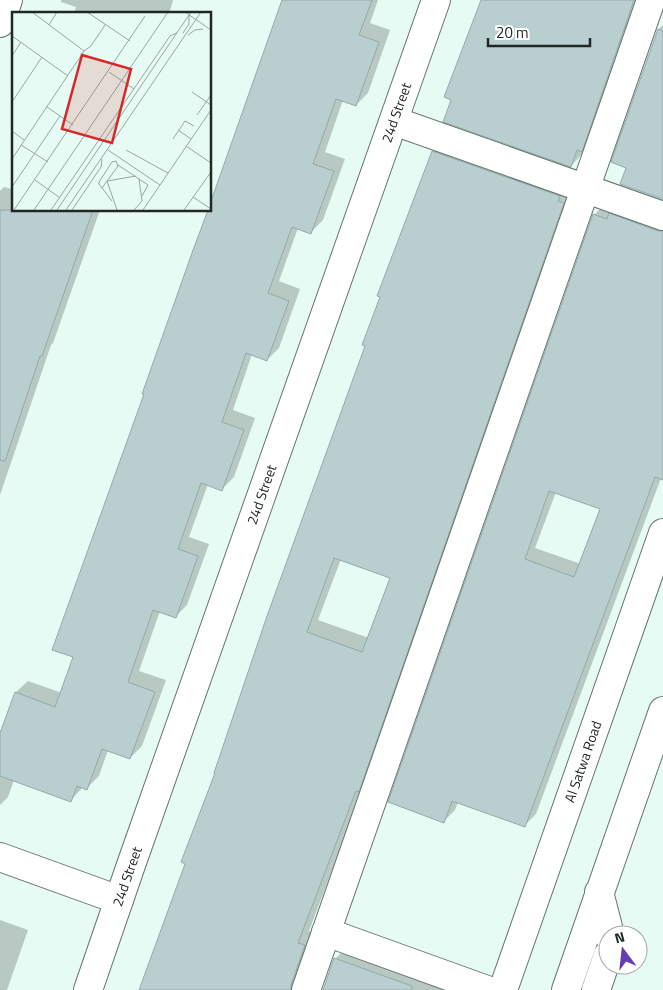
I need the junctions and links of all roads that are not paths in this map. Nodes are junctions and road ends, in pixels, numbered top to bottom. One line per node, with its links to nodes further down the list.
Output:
1 (8, 0): 4 (street)
2 (436, 0): 5 (street, 24d Street)
3 (651, 0): 6 (street)
4 (0, 23)
5 (394, 121): 6 (street); 12 (street, 24d Street)
6 (585, 189): 7 (street); 14 (street)
7 (663, 216)
8 (663, 533): 19 (street, Al Satwa Road)
9 (663, 711): 11 (street)
10 (0, 857): 12 (street)
11 (600, 892): 13 (street); 20 (street)
12 (119, 900): 16 (street, 24d Street)
13 (608, 925)
14 (326, 932): 17 (street); 18 (street)
15 (601, 975): 21 (street)
16 (88, 990)
17 (306, 990)
18 (487, 990)
19 (503, 990)
20 (566, 990)
21 (596, 990)

